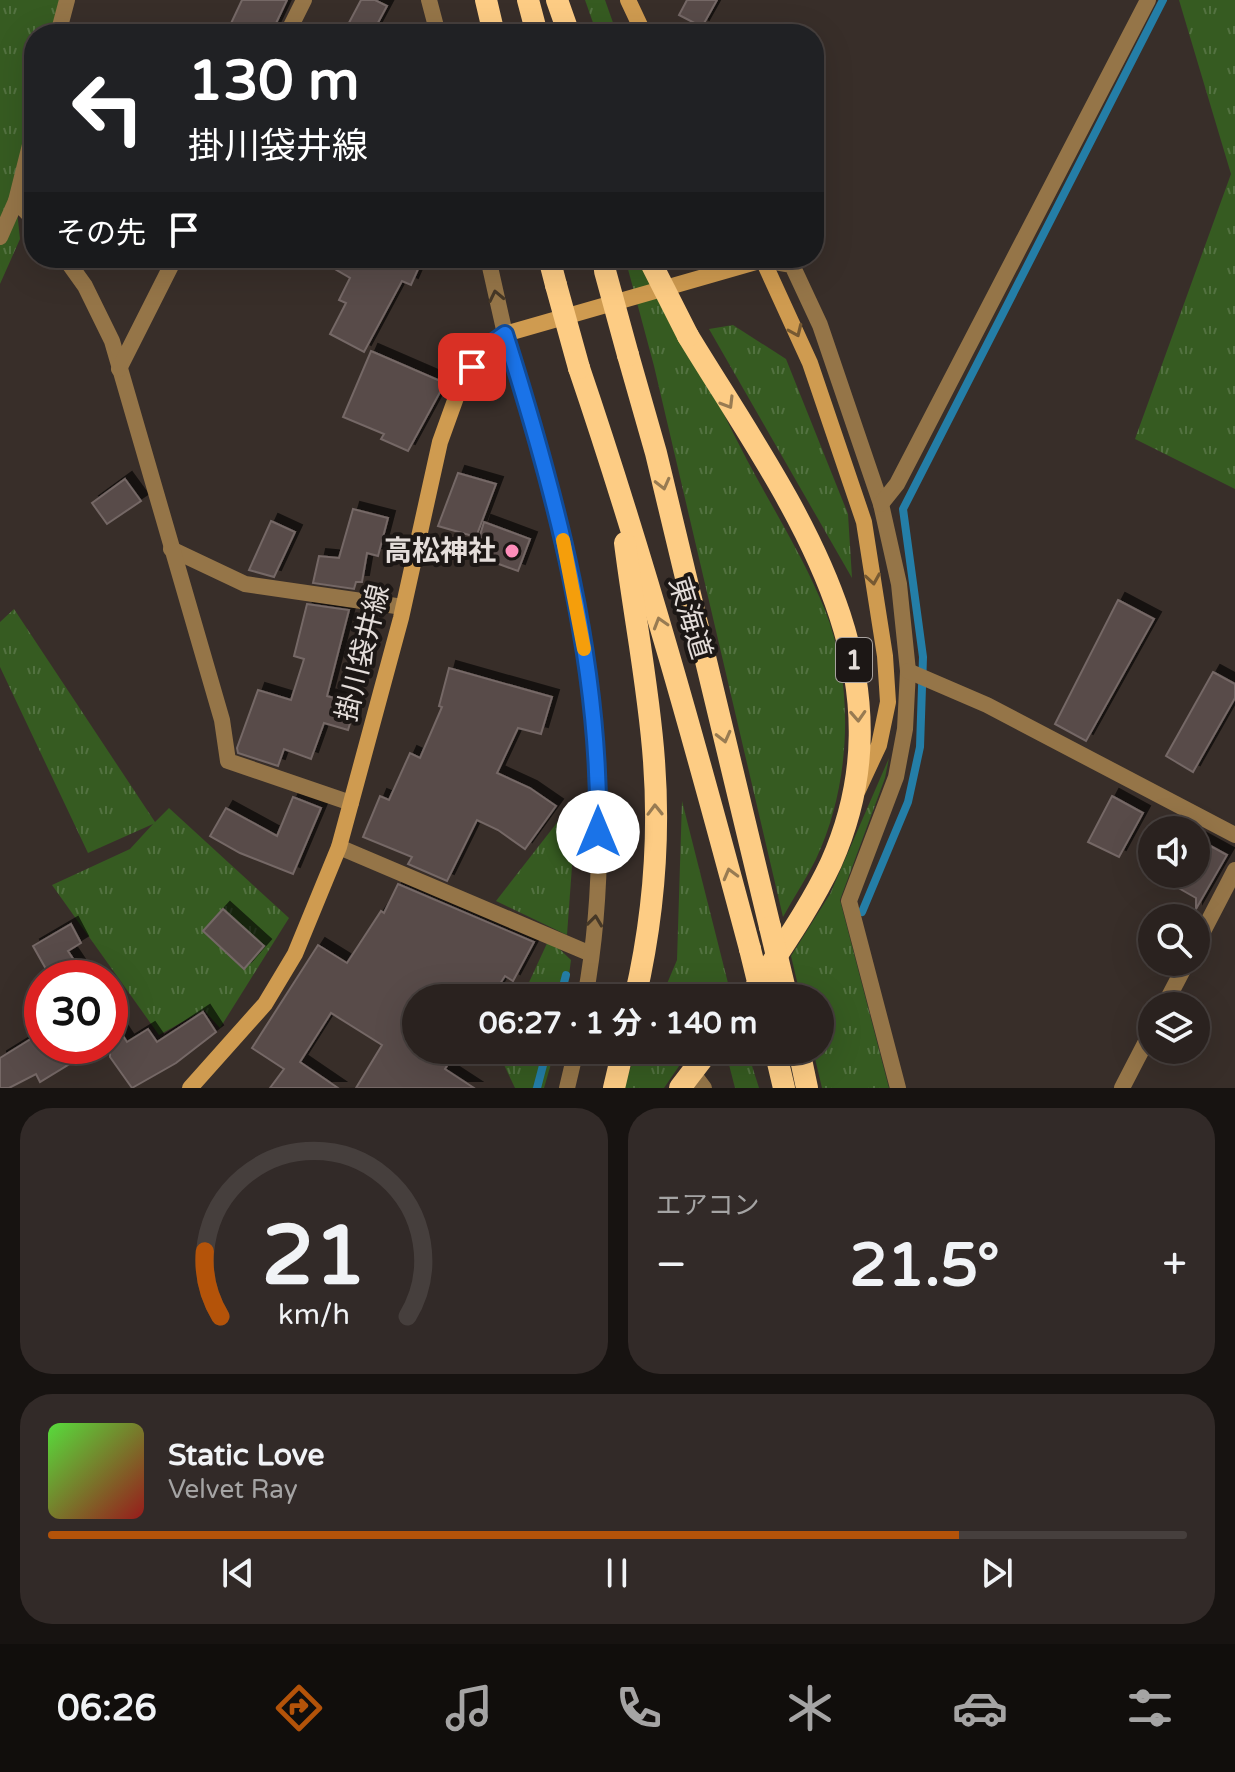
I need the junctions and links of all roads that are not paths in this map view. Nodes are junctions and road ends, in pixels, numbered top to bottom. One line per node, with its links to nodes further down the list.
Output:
1 (67, 0): 9 (street)
2 (304, 0): 10 (street)
3 (429, 0): 11 (street)
4 (486, 0): 12 (highway)
5 (528, 0): 13 (highway)
6 (557, 0): 14 (highway)
7 (628, 0): 15 (main road)
8 (1148, 0): 32 (street)
9 (61, 24)
10 (292, 24)
11 (435, 24)
12 (492, 24)
13 (534, 24)
14 (565, 24)
15 (639, 24)
16 (24, 169): 17 (street)
17 (16, 201): 18 (street); 19 (street)
18 (24, 209)
19 (0, 237)
20 (72, 268): 30 (street)
21 (170, 268): 30 (street)
22 (490, 268): 29 (street, one-way to 22)
23 (552, 268): 31 (highway, 東海道, bridge)
24 (604, 268): 47 (highway, 東海道, one-way to 47, bridge)
25 (654, 268): 36 (highway, 1, one-way to 36, bridge)
26 (732, 268): 29 (main road, 掛川袋井線)
27 (767, 268): 36 (main road, one-way to 36)
28 (793, 268): 32 (street)
29 (505, 334): 34 (main road, 掛川袋井線); 42 (street, one-way to 29)
30 (119, 369): 33 (street)
31 (618, 482): 44 (highway, one-way to 31); 46 (highway, 東海道, one-way to 31, bridge)
32 (881, 504): 35 (street)
33 (171, 549): 34 (street); 37 (street)
34 (403, 607): 37 (main road, 掛川袋井線)
35 (908, 671): 38 (street); 60 (street)
36 (852, 802): 45 (highway, 1)
37 (351, 803): 39 (main road, 掛川袋井線)
38 (1235, 835)
39 (339, 847): 42 (street); 55 (main road, 掛川袋井線)
40 (1235, 870): 41 (street)
41 (1210, 918)
42 (591, 954): 43 (street)
43 (587, 984)
44 (638, 984)
45 (758, 984)
46 (759, 984)
47 (784, 984)
48 (1138, 1057): 61 (street)
49 (573, 1064): 56 (street)
50 (620, 1064): 57 (highway)
51 (702, 1064): 54 (highway)
52 (778, 1064): 58 (highway)
53 (802, 1064): 59 (highway)
54 (692, 1083)
55 (190, 1088)
56 (567, 1088)
57 (614, 1088)
58 (784, 1088)
59 (807, 1088)
60 (898, 1088)
61 (1122, 1088)

